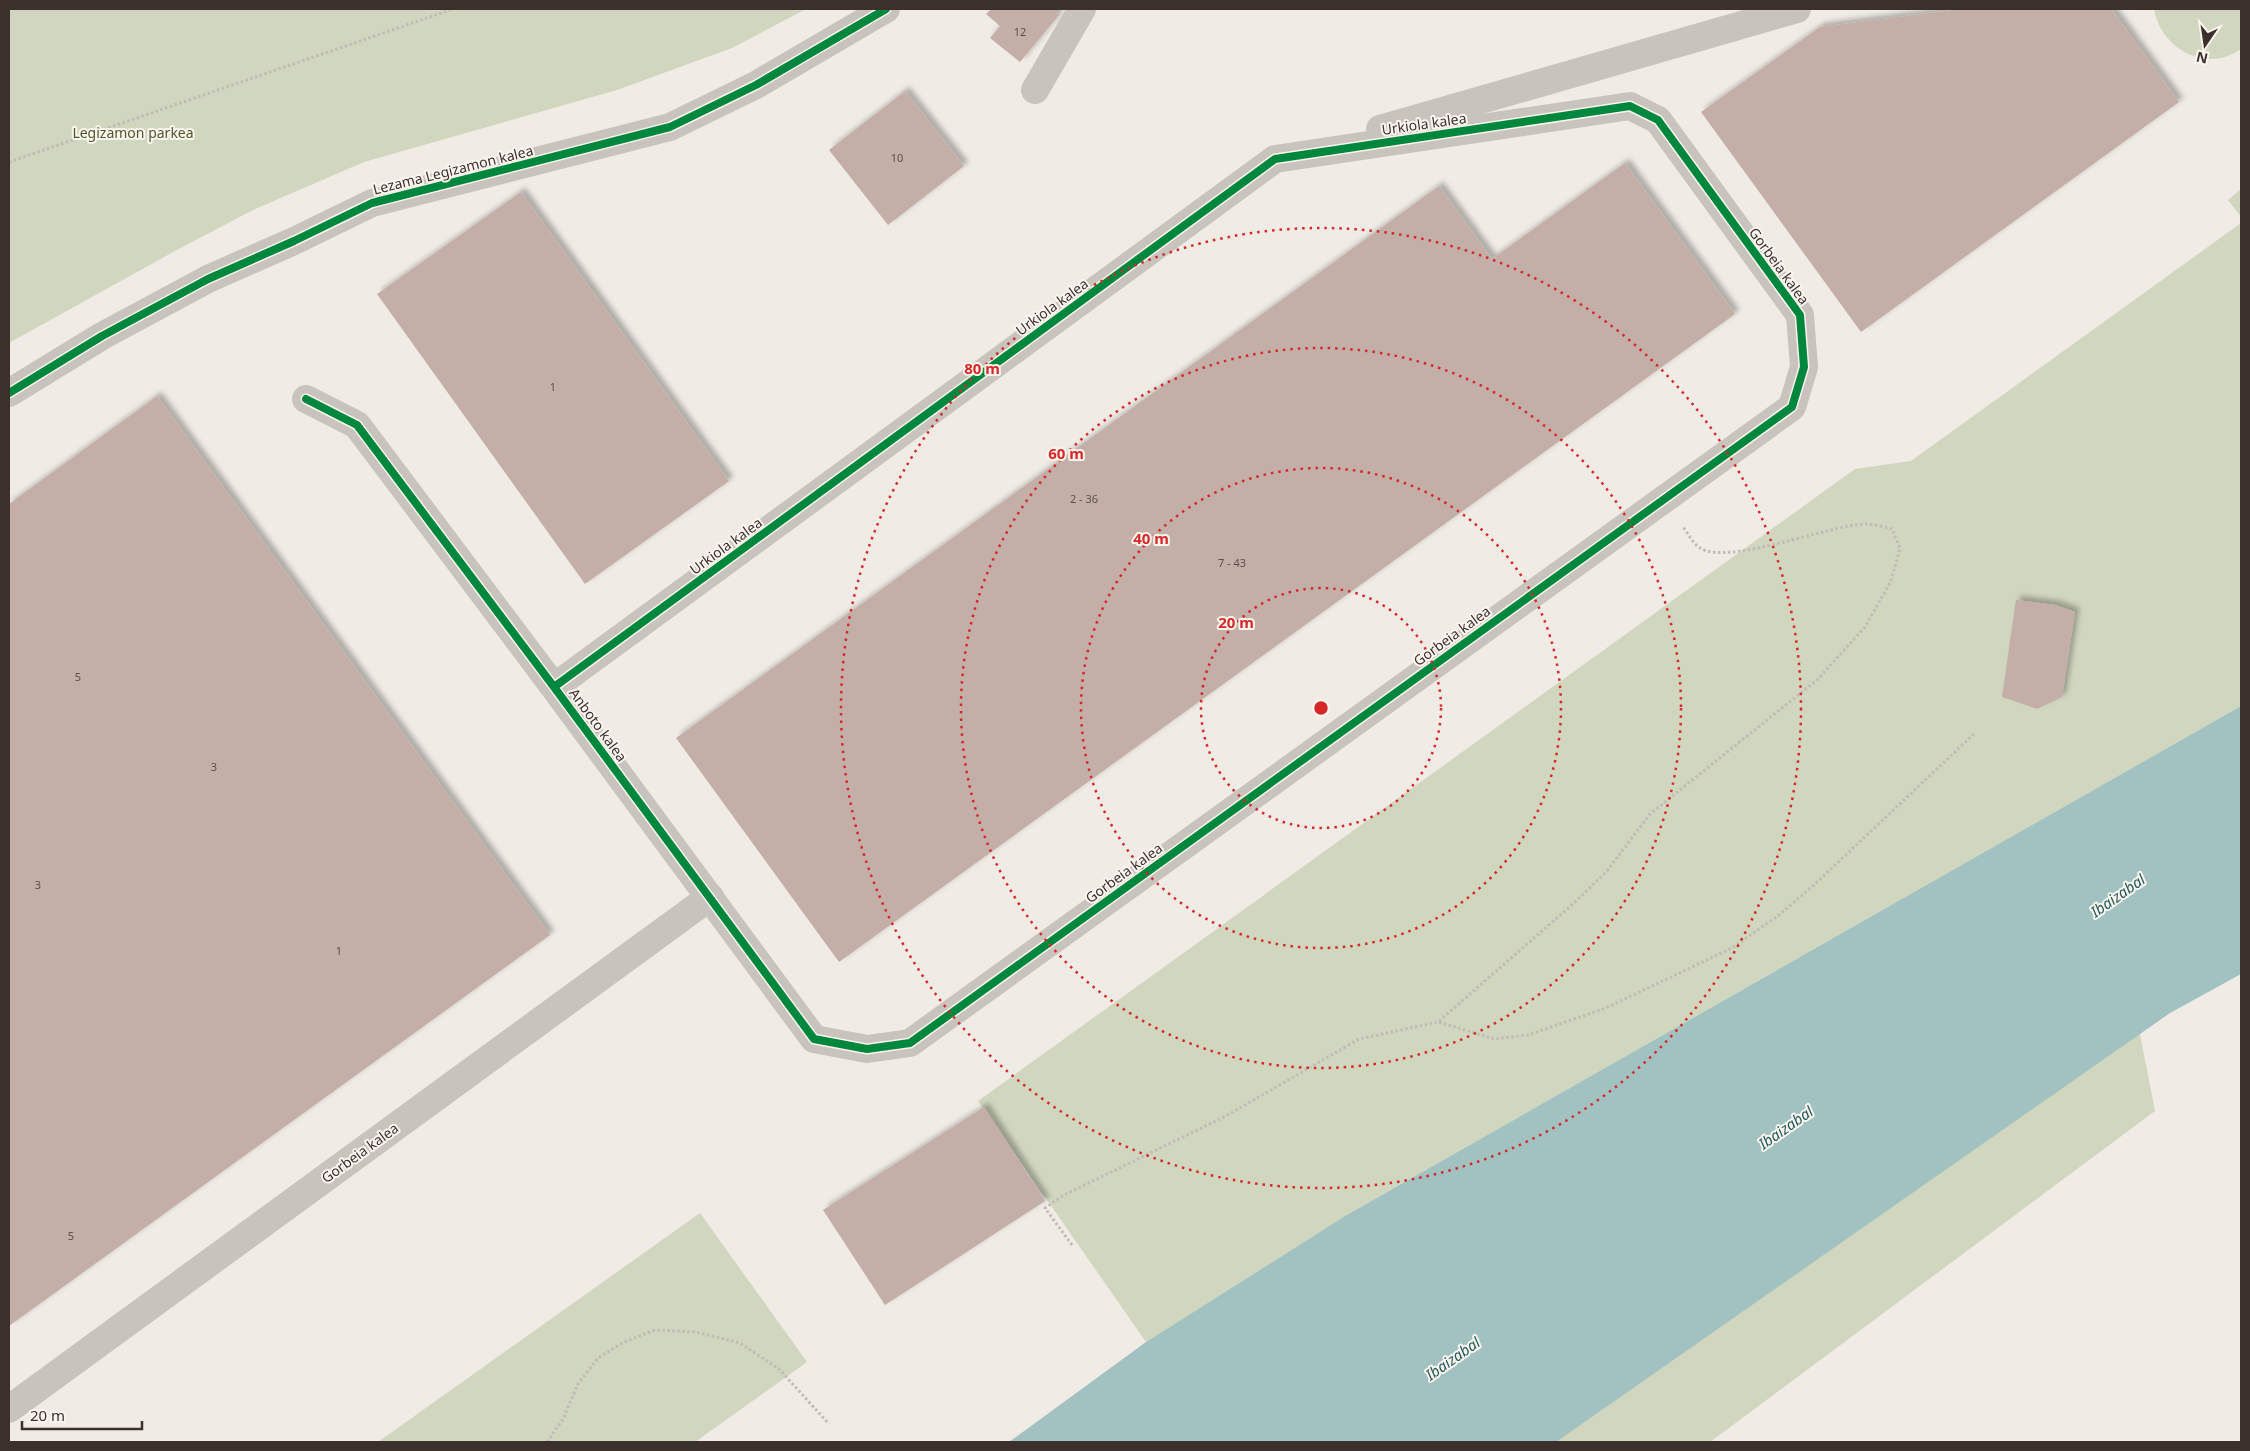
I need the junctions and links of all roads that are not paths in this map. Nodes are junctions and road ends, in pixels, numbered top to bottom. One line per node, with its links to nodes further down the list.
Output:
1 (886, 9): 7 (street, Lezama Legizamon kalea)
2 (1082, 9): 4 (street)
3 (1797, 9): 6 (street)
4 (1036, 90)
5 (1630, 106): 6 (street, Urkiola kalea); 11 (street, Gorbeia kalea)
6 (1275, 159): 9 (street, Urkiola kalea)
7 (9, 393)
8 (306, 400): 9 (street, Anboto kalea)
9 (554, 687): 10 (street, Anboto kalea)
10 (710, 897): 11 (street, Anboto kalea); 12 (street, Gorbeia kalea)
11 (814, 1038)
12 (9, 1409)

